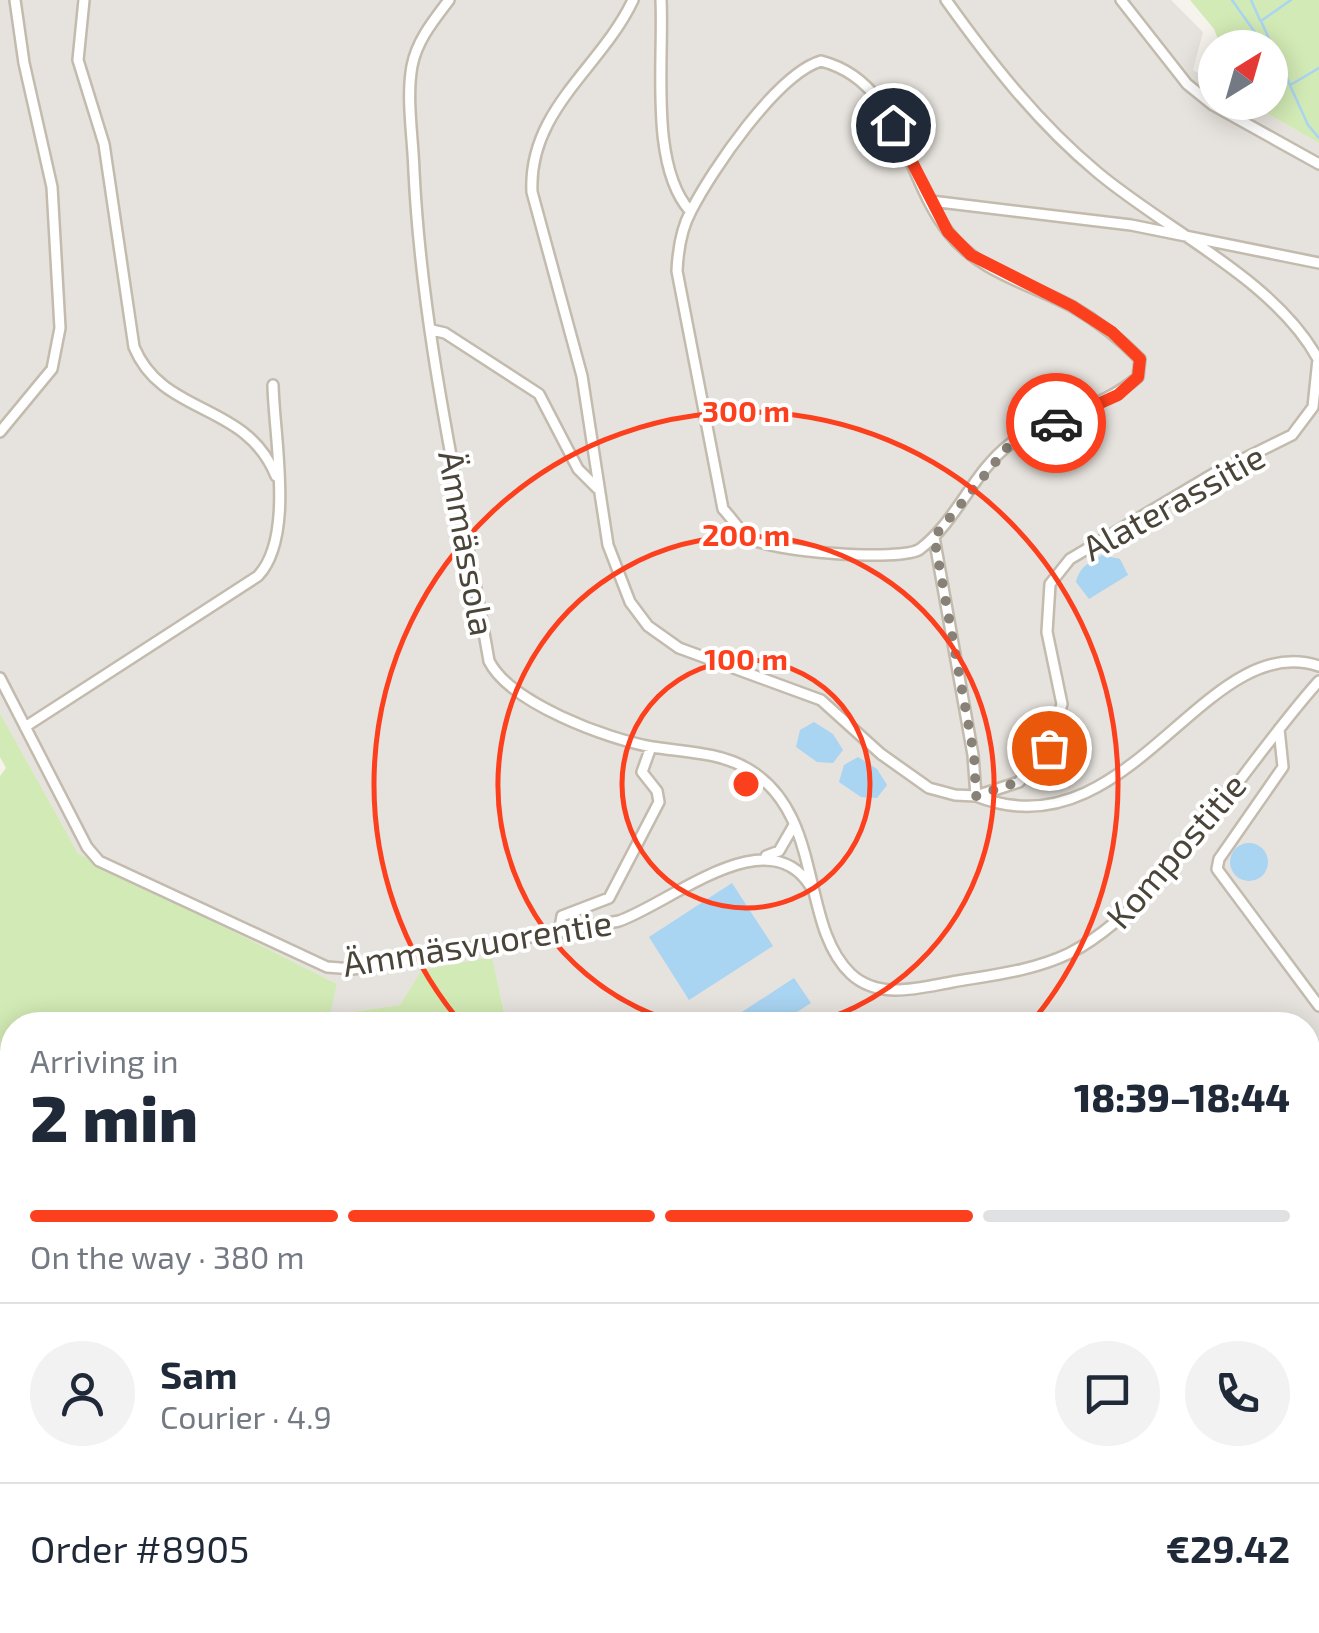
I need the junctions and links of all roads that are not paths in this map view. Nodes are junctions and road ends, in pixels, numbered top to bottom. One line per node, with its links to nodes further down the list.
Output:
1 (15, 0): 15 (street)
2 (84, 0): 16 (street)
3 (449, 0): 13 (street, Ämmässola)
4 (634, 0): 17 (street)
5 (661, 0): 10 (street)
6 (946, 0): 11 (street, Alaterassitie)
7 (1121, 0): 8 (street)
8 (1319, 164)
9 (931, 201): 10 (street); 11 (street); 18 (street)
10 (690, 211): 18 (street)
11 (1181, 235): 12 (street); 25 (street, Alaterassitie)
12 (1319, 263)
13 (432, 330): 17 (street); 24 (street, Ämmässola)
14 (273, 385): 16 (street)
15 (0, 432)
16 (276, 476): 22 (street)
17 (598, 490): 25 (street)
18 (934, 537): 25 (street)
19 (1319, 666): 25 (street)
20 (0, 678): 22 (street, Ämmäsvuorentie)
21 (1319, 680): 23 (street, Kompostitie)
22 (25, 727): 29 (street, Ämmäsvuorentie)
23 (1279, 729): 28 (street, Kompostitie); 30 (street)
24 (651, 747): 26 (street, Ämmässola); 29 (street)
25 (976, 796)
26 (794, 824): 27 (street, Ämmäsvuorentie); 28 (street, Ämmässola)
27 (758, 857): 28 (street); 29 (street, Ämmäsvuorentie)
28 (816, 897)
29 (559, 933)
30 (1319, 1006)

